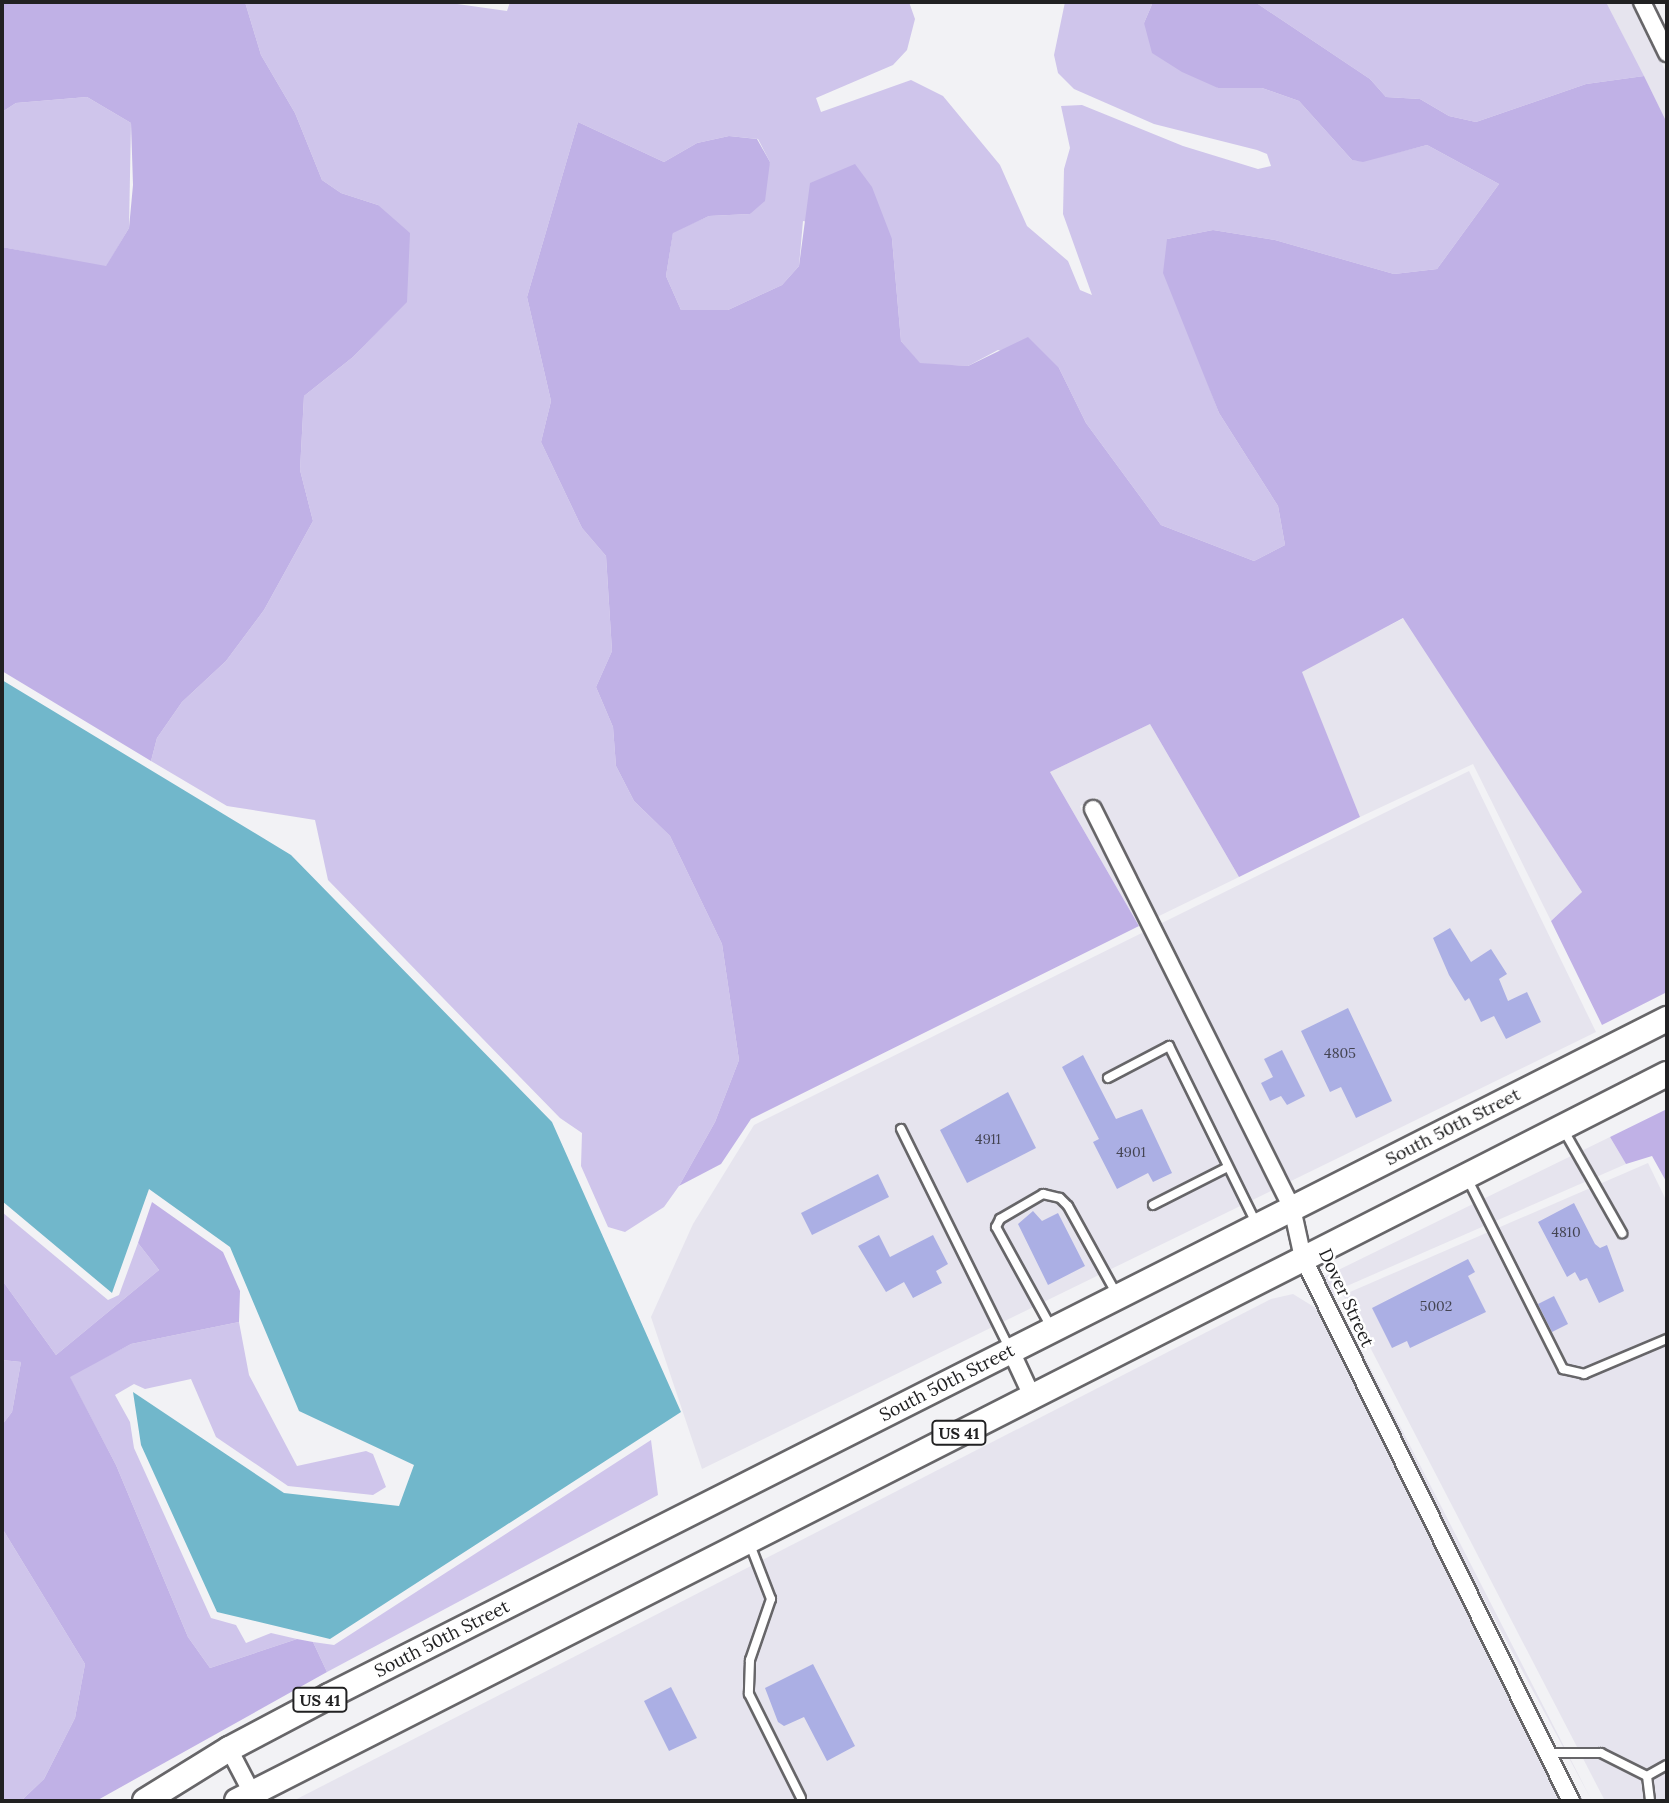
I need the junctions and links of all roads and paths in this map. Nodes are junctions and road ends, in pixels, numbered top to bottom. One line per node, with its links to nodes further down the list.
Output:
1 (1642, 2): 2 (street)
2 (1667, 53)
3 (1093, 809): 12 (street, Dover Street)
4 (1667, 1019): 12 (main road, South 50th Street / US 41)
5 (1667, 1074): 7 (main road, US 41)
6 (1108, 1077): 9 (lane)
7 (1562, 1127): 10 (main road, US 41); 14 (lane)
8 (901, 1129): 19 (lane)
9 (1228, 1167): 11 (lane); 13 (lane)
10 (1466, 1176): 15 (main road, US 41); 18 (lane)
11 (1153, 1205)
12 (1292, 1208): 13 (main road, South 50th Street / US 41); 15 (street, Dover Street)
13 (1258, 1226): 16 (main road, South 50th Street / US 41)
14 (1622, 1233)
15 (1303, 1258): 20 (main road, US 41); 23 (street, Dover Street)
16 (1118, 1297): 17 (main road, South 50th Street / US 41); 17 (lane)
17 (1052, 1330): 19 (main road, South 50th Street / US 41)
18 (1667, 1339)
19 (1011, 1351): 20 (street); 22 (main road, South 50th Street / US 41)
20 (1032, 1396): 21 (main road, US 41)
21 (748, 1539): 26 (main road, US 41); 27 (lane)
22 (229, 1749): 26 (street); 28 (main road, US 41)
23 (1548, 1753): 25 (lane); 29 (street, Dover Street)
24 (1667, 1765): 25 (lane)
25 (1647, 1776): 30 (lane)
26 (248, 1798)
27 (801, 1798)
28 (145, 1801)
29 (1572, 1801)
30 (1650, 1801)

